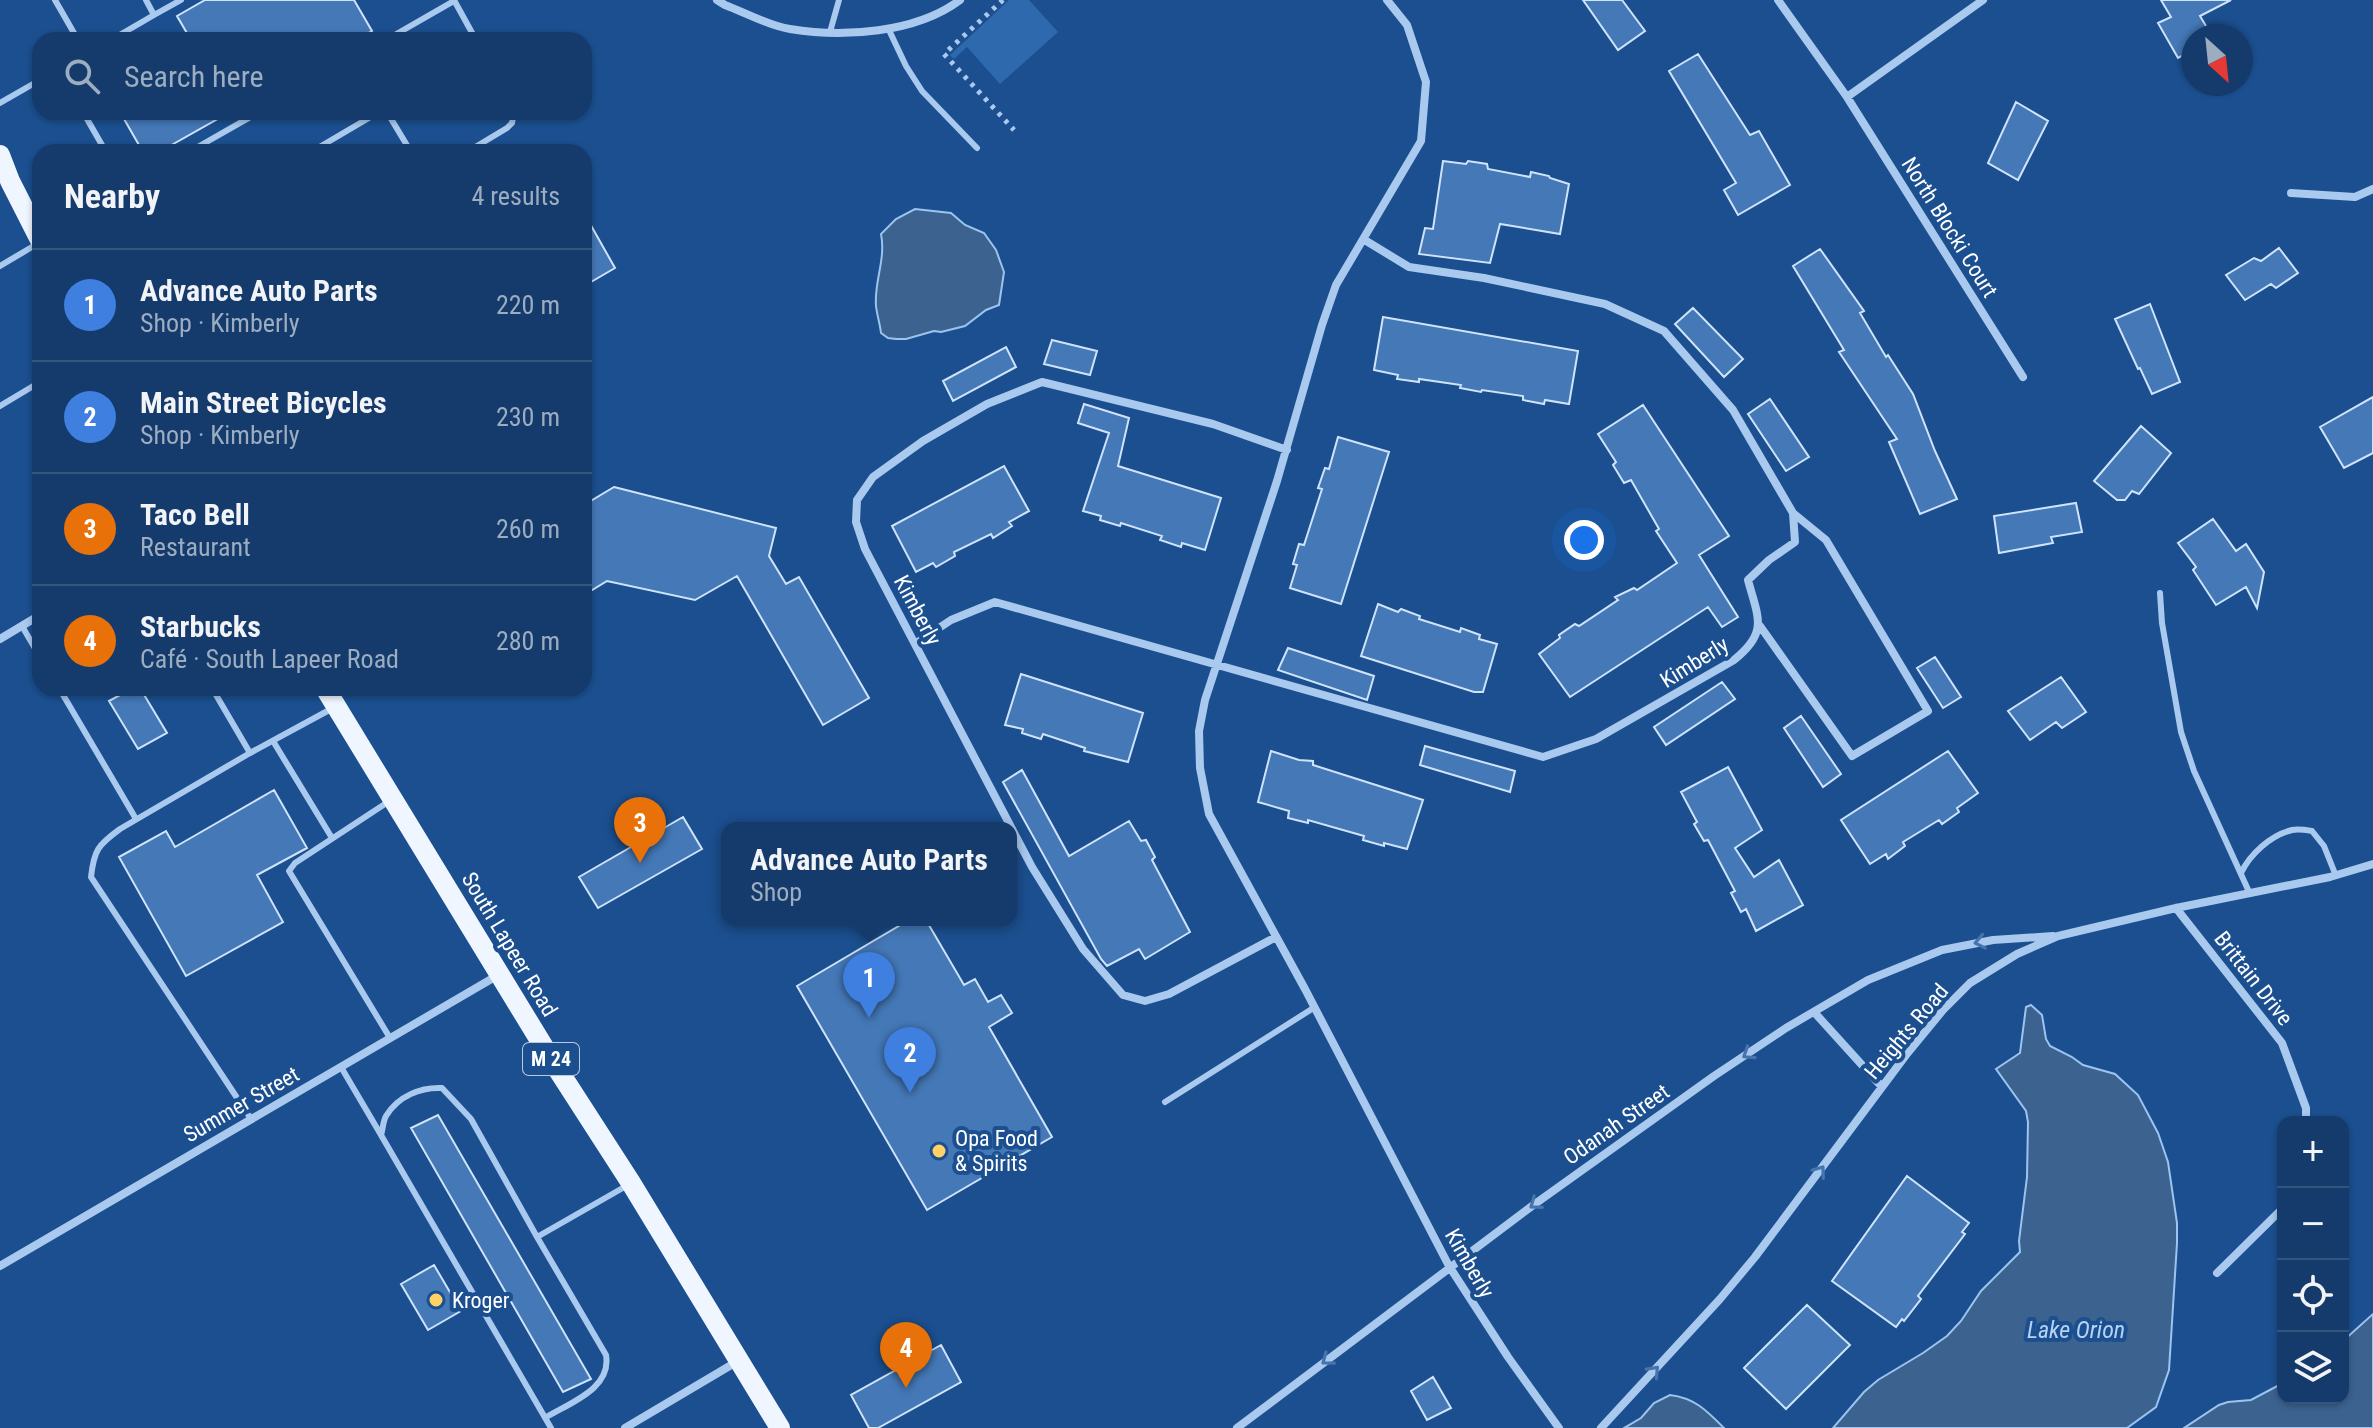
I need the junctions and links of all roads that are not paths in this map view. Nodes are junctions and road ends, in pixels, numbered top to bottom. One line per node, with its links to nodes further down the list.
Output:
1 (55, 0): 13 (lane)
2 (146, 0): 11 (lane)
3 (181, 0): 11 (lane)
4 (454, 0): 15 (lane); 16 (lane)
5 (717, 0): 17 (street)
6 (839, 0): 17 (lane)
7 (960, 0): 12 (street)
8 (1387, 0): 37 (street, Kimberly)
9 (1778, 0): 19 (street, North Blocki Court)
10 (1983, 0): 19 (street)
11 (154, 15): 14 (lane)
12 (888, 28): 17 (street); 31 (lane)
13 (73, 32)
14 (125, 32)
15 (400, 32)
16 (472, 32)
17 (830, 32)
18 (32, 85): 20 (lane)
19 (1847, 97): 40 (street, North Blocki Court)
20 (0, 103)
21 (88, 120): 26 (lane)
22 (245, 120): 27 (lane)
23 (365, 120): 28 (lane)
24 (392, 120): 29 (lane)
25 (513, 120): 30 (lane)
26 (101, 144)
27 (203, 144)
28 (325, 144)
29 (406, 144)
30 (480, 144)
31 (977, 148)
32 (0, 155): 33 (main road)
33 (5, 174): 36 (main road)
34 (2373, 189): 35 (street)
35 (2291, 193)
36 (32, 226)
37 (1363, 239): 43 (street, Kimberly); 44 (street)
38 (32, 246): 39 (lane)
39 (0, 266)
40 (2023, 377)
41 (32, 387): 42 (lane)
42 (0, 406)
43 (1287, 450): 51 (street, Kimberly); 52 (street, Kimberly)
44 (1793, 513): 48 (street); 48 (street)
45 (2160, 593): 65 (lane)
46 (32, 620): 47 (street)
47 (22, 626): 49 (street); 50 (lane)
48 (1760, 626): 52 (street, Kimberly)
49 (0, 639)
50 (32, 643)
51 (915, 644): 52 (street); 61 (street, Kimberly)
52 (1217, 664): 70 (street, Kimberly)
53 (64, 696): 60 (lane)
54 (217, 696): 58 (lane)
55 (330, 696): 56 (main road, South Lapeer Road / M 24)
56 (336, 706): 57 (lane); 59 (main road, South Lapeer Road / M 24)
57 (273, 741): 58 (lane); 62 (lane)
58 (250, 753): 60 (lane)
59 (394, 798): 62 (lane); 71 (main road, South Lapeer Road / M 24)
60 (136, 819): 79 (lane)
61 (1008, 822)
62 (332, 838): 74 (lane)
63 (1017, 838): 70 (street, Kimberly)
64 (2373, 864): 66 (street, Heights Road)
65 (2241, 873): 66 (lane); 67 (lane)
66 (2336, 876): 67 (street, Heights Road)
67 (2250, 894): 68 (street, Heights Road)
68 (2176, 908): 69 (street, Heights Road); 78 (street, Brittain Drive)
69 (2058, 936): 73 (street, Odanah Street, one-way to 73); 76 (street, Heights Road)
70 (1276, 937): 72 (street, Kimberly)
71 (500, 974): 74 (street, Summer Street); 81 (main road, South Lapeer Road / M 24)
72 (1315, 1007): 77 (lane); 85 (street, Kimberly)
73 (1814, 1012): 76 (street); 85 (street, Odanah Street, one-way to 85)
74 (390, 1038): 75 (street, Summer Street)
75 (341, 1067): 79 (street, Summer Street); 80 (lane)
76 (1882, 1087): 94 (street, Heights Road, one-way to 76)
77 (1165, 1102)
78 (2306, 1116)
79 (251, 1119): 84 (street, Summer Street)
80 (381, 1135): 83 (lane); 88 (lane)
81 (631, 1183): 83 (lane); 87 (main road, South Lapeer Road / M 24)
82 (2277, 1214): 86 (street)
83 (537, 1237): 88 (lane)
84 (0, 1266)
85 (1449, 1266): 92 (street, Odanah Street, one-way to 92); 93 (street, Kimberly)
86 (2217, 1273)
87 (739, 1361): 90 (street); 91 (main road, South Lapeer Road / M 24)
88 (545, 1418): 89 (lane)
89 (551, 1428)
90 (625, 1428)
91 (780, 1428)
92 (1237, 1428)
93 (1559, 1428)
94 (1601, 1428)

